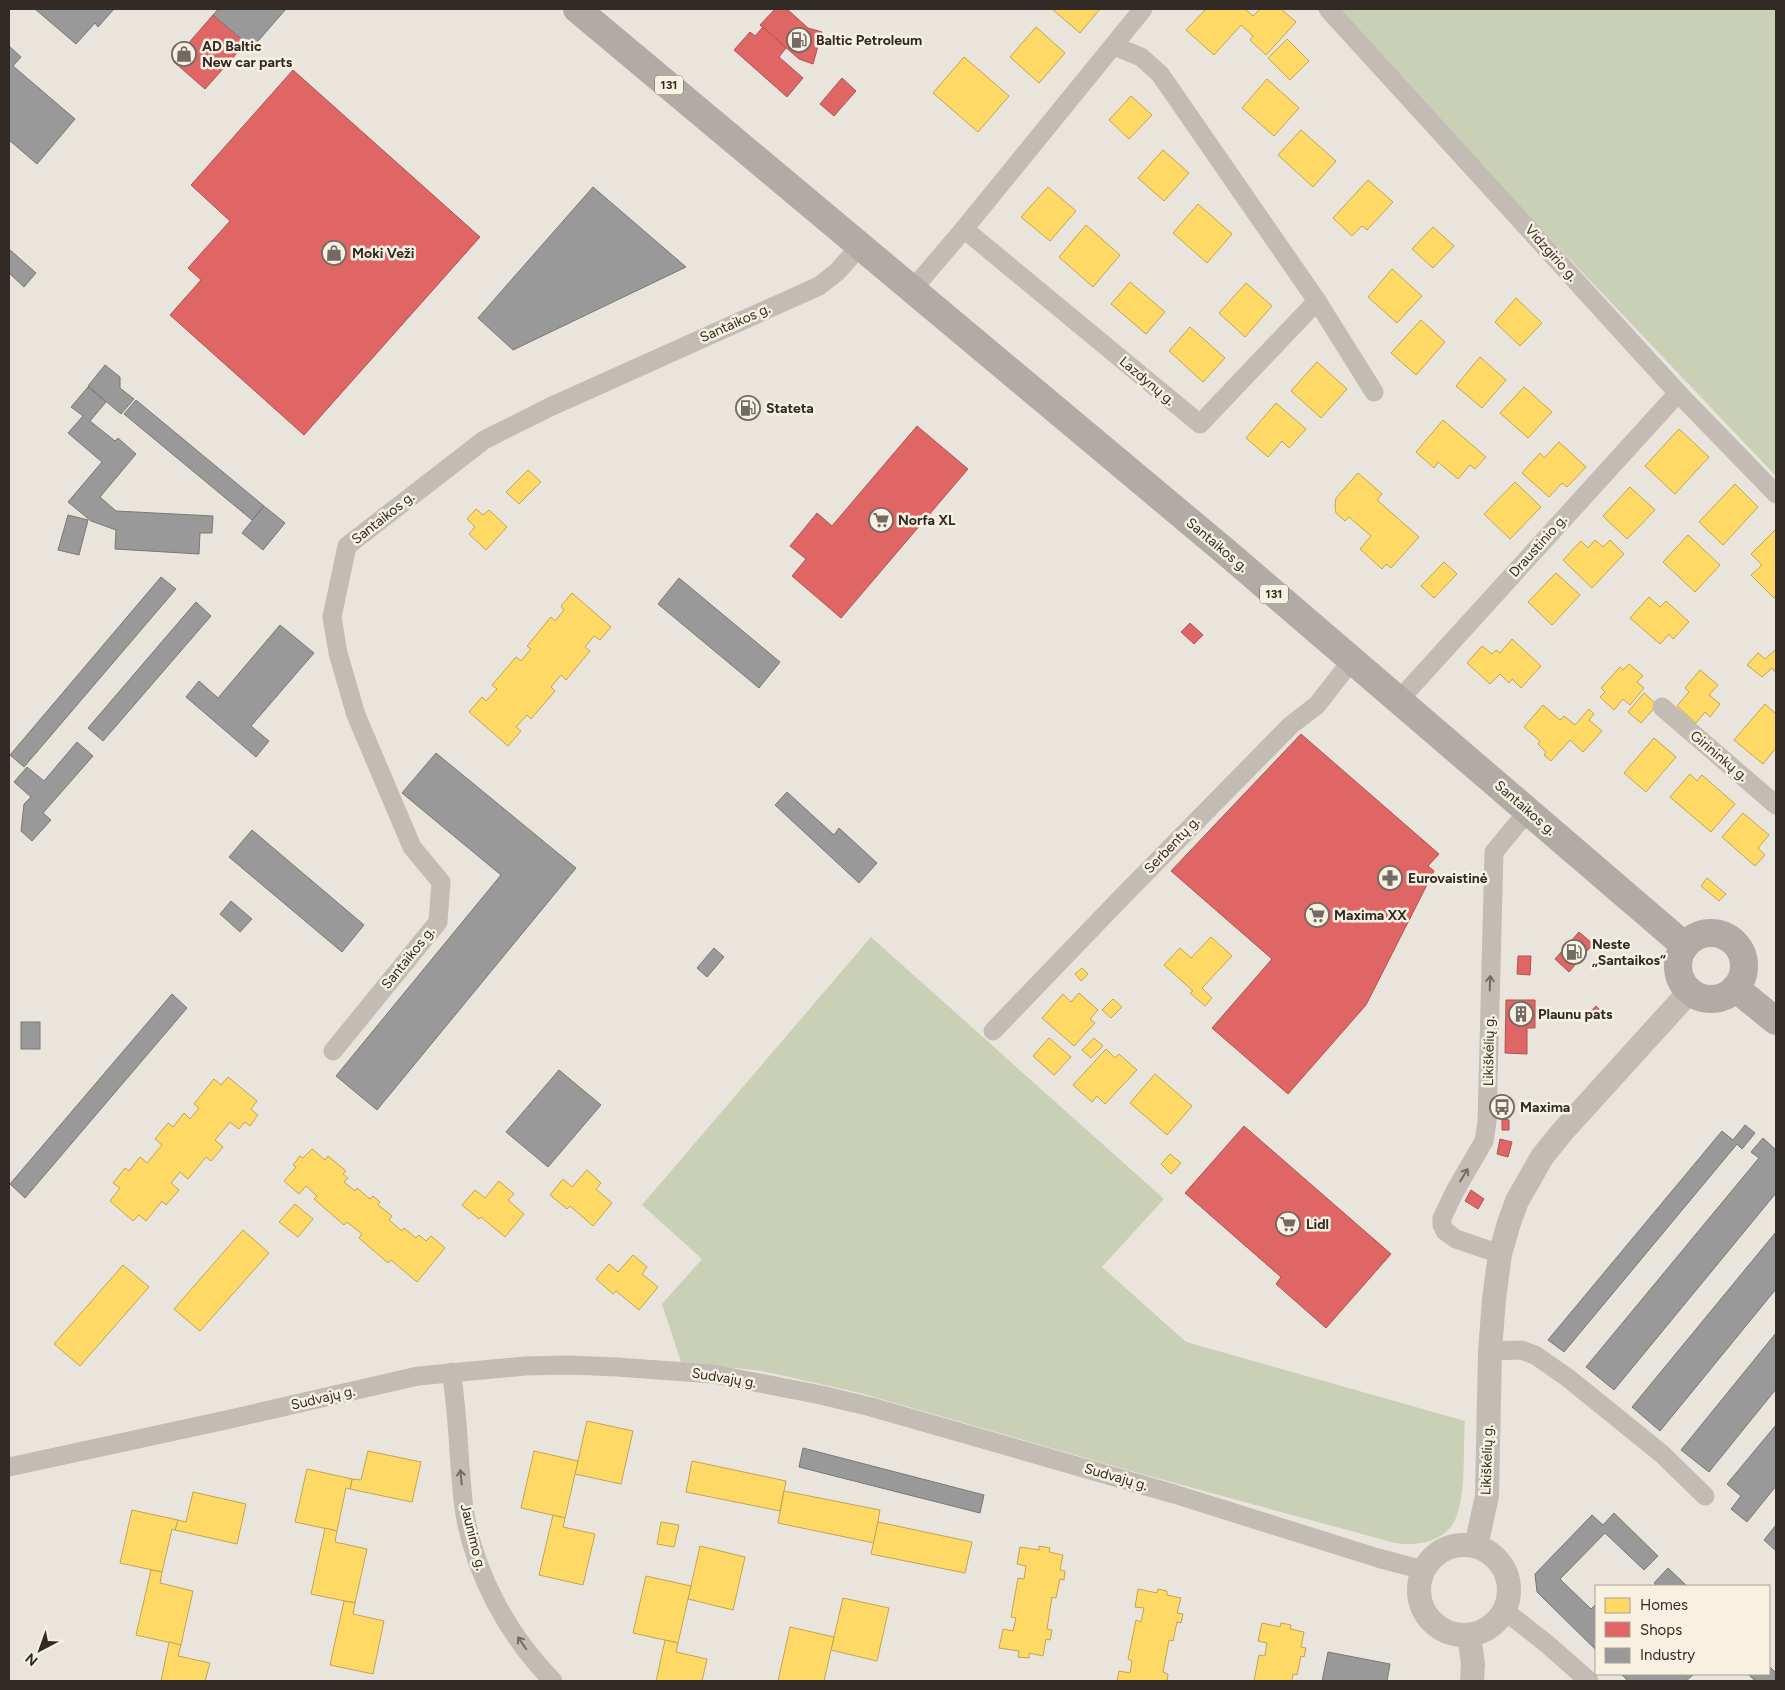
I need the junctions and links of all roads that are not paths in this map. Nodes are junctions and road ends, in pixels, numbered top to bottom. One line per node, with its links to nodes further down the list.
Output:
1 (577, 9): 6 (main road, Santaikos g. / 131)
2 (1143, 9): 4 (street)
3 (1328, 9): 10 (street, Vidzgirio g.)
4 (1114, 46): 5 (street); 8 (street)
5 (964, 229): 7 (street); 8 (street, Lazdynų g.)
6 (860, 246): 7 (main road, Santaikos g. / 131); 22 (street, Santaikos g.)
7 (912, 290): 12 (main road, Santaikos g. / 131)
8 (1317, 301): 9 (street)
9 (1374, 392)
10 (1678, 393): 11 (street, Vidzgirio g.); 13 (street, Draustinio g.)
11 (1776, 494)
12 (1352, 660): 13 (main road, Santaikos g. / 131); 21 (street, Serbentų g.)
13 (1399, 700): 16 (main road, Santaikos g. / 131)
14 (1662, 707): 15 (street, Girininkų g.)
15 (1776, 805)
16 (1528, 811): 17 (main road, Santaikos g. / 131); 23 (street, Likiškėlių g., one-way to 16)
17 (1685, 946): 18 (main road); 19 (main road)
18 (1736, 988): 19 (main road); 20 (main road)
19 (1690, 991): 23 (street, Likiškėlių g.)
20 (1776, 1021)
21 (993, 1031)
22 (333, 1051)
23 (1500, 1254): 24 (street, Likiškėlių g.)
24 (1490, 1351): 27 (street); 28 (street, Likiškėlių g.)
25 (450, 1372): 26 (street, Sudvajų g.); 29 (street, Sudvajų g.); 32 (street, Jaunimo g., one-way to 25)
26 (9, 1467)
27 (1705, 1496)
28 (1476, 1546): 29 (street); 30 (street)
29 (1424, 1570): 31 (street)
30 (1505, 1611): 31 (street); 34 (street)
31 (1469, 1635): 33 (street)
32 (553, 1681)
33 (1472, 1681)
34 (1589, 1681)

